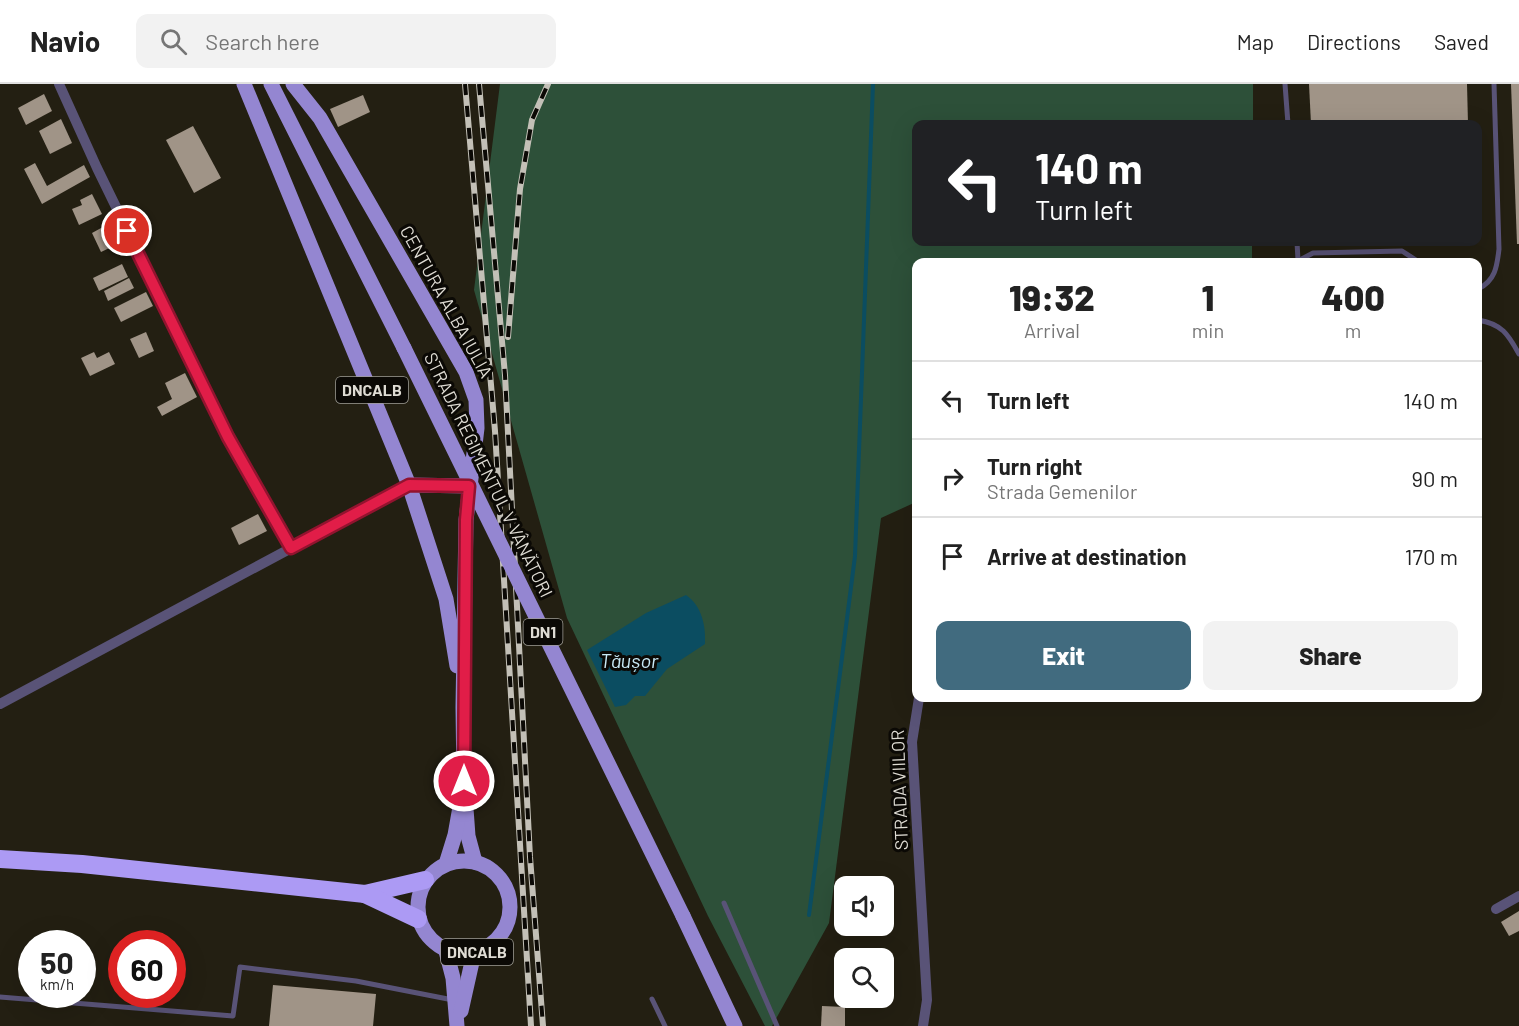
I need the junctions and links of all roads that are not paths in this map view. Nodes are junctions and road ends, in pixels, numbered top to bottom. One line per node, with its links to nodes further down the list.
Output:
1 (59, 84): 15 (street)
2 (244, 84): 13 (main road, CENTURA ALBA IULIA / DNCALB)
3 (271, 84): 36 (main road, STRADA REGIMENTUL V VÂNĂTORI / DN1, bridge)
4 (293, 84): 14 (main road, CENTURA ALBA IULIA / DNCALB)
5 (1285, 84): 7 (lane)
6 (1494, 84): 10 (lane)
7 (1288, 120)
8 (1303, 258): 9 (lane)
9 (1413, 258)
10 (1482, 288)
11 (1482, 321): 12 (lane)
12 (1519, 354)
13 (409, 485): 14 (main road); 15 (street); 18 (main road, CENTURA ALBA IULIA / DNCALB)
14 (469, 486): 18 (main road, CENTURA ALBA IULIA / DNCALB)
15 (291, 548): 17 (street)
16 (918, 702): 38 (street, STRADA VIILOR)
17 (0, 704)
18 (463, 707): 19 (main road, CENTURA ALBA IULIA / DNCALB)
19 (464, 781): 21 (main road, CENTURA ALBA IULIA / DNCALB); 22 (main road, CENTURA ALBA IULIA / DNCALB)
20 (0, 859): 24 (highway)
21 (475, 862): 22 (main road); 30 (main road, DNCALB)
22 (446, 864): 23 (main road)
23 (425, 880): 24 (highway); 28 (main road)
24 (365, 894): 28 (highway)
25 (1519, 896): 27 (street)
26 (724, 903): 37 (lane)
27 (1496, 909)
28 (418, 919): 29 (main road, DNCALB)
29 (446, 951): 30 (main road, DNCALB); 33 (main road, DNCALB)
30 (474, 953): 34 (main road, DNCALB)
31 (0, 997): 33 (lane)
32 (652, 999): 35 (lane)
33 (455, 1000): 34 (main road, DNCALB)
34 (458, 1026)
35 (665, 1026)
36 (735, 1026)
37 (777, 1026)
38 (922, 1026)

